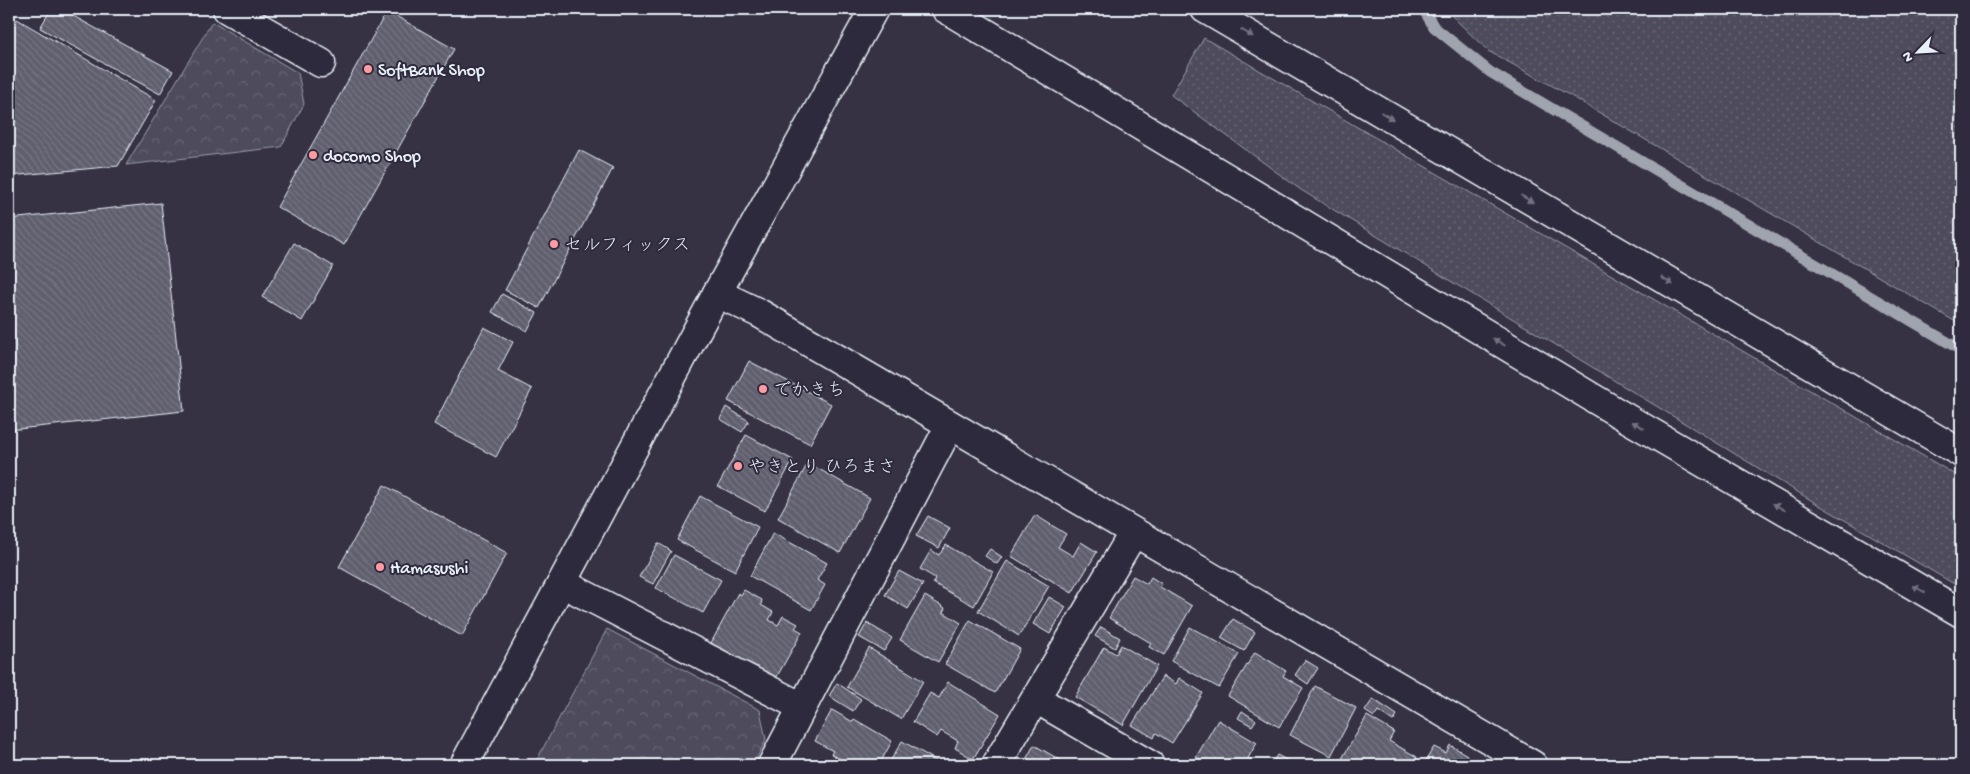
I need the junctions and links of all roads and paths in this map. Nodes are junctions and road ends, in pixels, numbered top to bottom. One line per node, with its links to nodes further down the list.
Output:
1 (226, 9): 5 (street)
2 (874, 9): 6 (street)
3 (946, 9): 11 (street, one-way to 3)
4 (1205, 9): 8 (street, one-way to 8)
5 (321, 63)
6 (717, 293): 7 (street); 10 (street)
7 (950, 425): 9 (street); 13 (street)
8 (1961, 453)
9 (1134, 532): 12 (street); 18 (street)
10 (562, 583): 13 (street); 14 (street)
11 (1961, 613)
12 (1036, 699): 16 (street); 17 (street)
13 (802, 707): 15 (street)
14 (464, 765)
15 (772, 765)
16 (996, 765)
17 (1150, 765)
18 (1533, 765)

